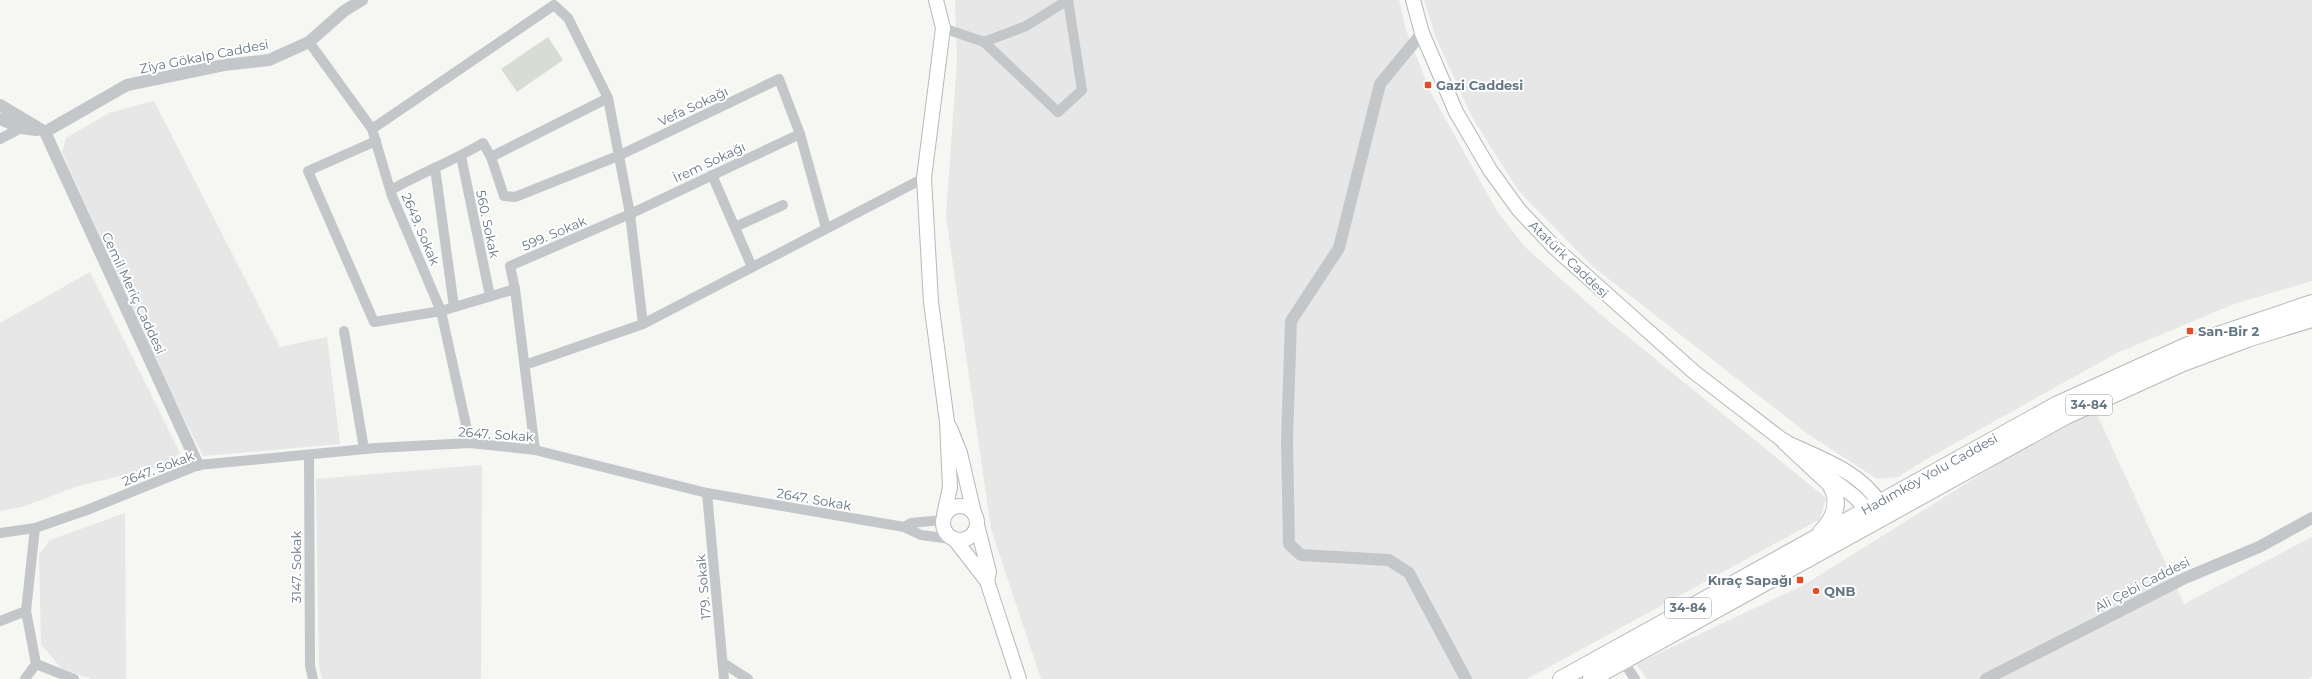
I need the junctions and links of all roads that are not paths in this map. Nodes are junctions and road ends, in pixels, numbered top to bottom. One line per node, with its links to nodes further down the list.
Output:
1 (362, 0): 7 (street, Ziya Gökalp Caddesi)
2 (936, 0): 5 (main road)
3 (1068, 0): 8 (street); 8 (street)
4 (1413, 0): 6 (main road, Atatürk Caddesi)
5 (942, 28): 8 (street); 23 (main road)
6 (1422, 32): 40 (main road, Atatürk Caddesi); 68 (street)
7 (309, 42): 13 (street, 2649. Sokak); 14 (street, Ziya Gökalp Caddesi)
8 (984, 42)
9 (608, 98): 13 (street); 19 (street); 20 (street)
10 (0, 105): 14 (street)
11 (0, 119): 12 (street)
12 (20, 128): 14 (street); 16 (street)
13 (372, 129): 17 (street, 2649. Sokak)
14 (45, 132): 45 (street, Cemil Meriç Caddesi)
15 (800, 134): 19 (street, Vefa Sokağı); 22 (street, İrem Sokağı); 28 (street)
16 (0, 139)
17 (376, 141): 24 (street, 2649. Sokak); 34 (street)
18 (461, 156): 20 (street); 21 (street); 31 (street, 560. Sokak)
19 (618, 156): 20 (street, Vefa Sokağı); 26 (street)
20 (491, 157)
21 (435, 168): 24 (street); 33 (street)
22 (712, 175): 26 (street, İrem Sokağı); 27 (street)
23 (924, 178): 28 (street); 39 (main road)
24 (391, 190): 34 (street, 2649. Sokak)
25 (783, 206): 27 (street)
26 (630, 214): 30 (street, 599. Sokak); 36 (street)
27 (735, 227): 29 (street)
28 (826, 228): 29 (street)
29 (752, 267): 36 (street)
30 (515, 288): 31 (street); 38 (street)
31 (490, 296): 33 (street)
32 (2312, 303): 47 (main road, Hadımköy Yolu Caddesi / 34-84)
33 (454, 307): 34 (street)
34 (440, 310): 41 (street, 2649. Sokak)
35 (2312, 318): 47 (main road, Hadımköy Yolu Caddesi / 34-84)
36 (643, 324): 38 (street)
37 (344, 331): 42 (street)
38 (525, 365): 43 (street)
39 (947, 422): 48 (main road); 50 (main road)
40 (1784, 442): 47 (main road, Atatürk Caddesi); 54 (main road)
41 (470, 443): 42 (street, 2647. Sokak); 43 (street, 2647. Sokak)
42 (364, 450): 44 (street, 2647. Sokak)
43 (536, 450): 46 (street, 2647. Sokak)
44 (309, 455): 45 (street, 2647. Sokak); 64 (street, 3147. Sokak)
45 (198, 465): 51 (street, 2647. Sokak)
46 (707, 493): 52 (street, 2647. Sokak); 60 (street, 179. Sokak)
47 (1874, 511): 54 (main road, Hadımköy Yolu Caddesi / 34-84); 59 (main road, Hadımköy Yolu Caddesi / 34-84)
48 (943, 517): 50 (main road); 52 (street); 55 (main road)
49 (2312, 518): 72 (street, Ali Çebi Caddesi)
50 (975, 519): 55 (main road); 56 (main road)
51 (35, 528): 53 (street); 57 (street)
52 (904, 528): 55 (street, 2647. Sokak)
53 (0, 533)
54 (1815, 537): 69 (main road, Hadımköy Yolu Caddesi / 34-84)
55 (954, 540): 56 (main road)
56 (987, 581): 67 (main road)
57 (26, 611): 58 (street); 61 (street)
58 (0, 621)
59 (1623, 661): 70 (main road, Hadımköy Yolu Caddesi / 34-84); 71 (street)
60 (723, 663): 65 (street, 179. Sokak); 66 (street)
61 (36, 664): 62 (street); 63 (street)
62 (25, 679)
63 (74, 679)
64 (312, 679)
65 (724, 679)
66 (748, 679)
67 (1019, 679)
68 (1466, 679)
69 (1561, 679)
70 (1591, 679)
71 (1635, 679)
72 (1986, 679)

